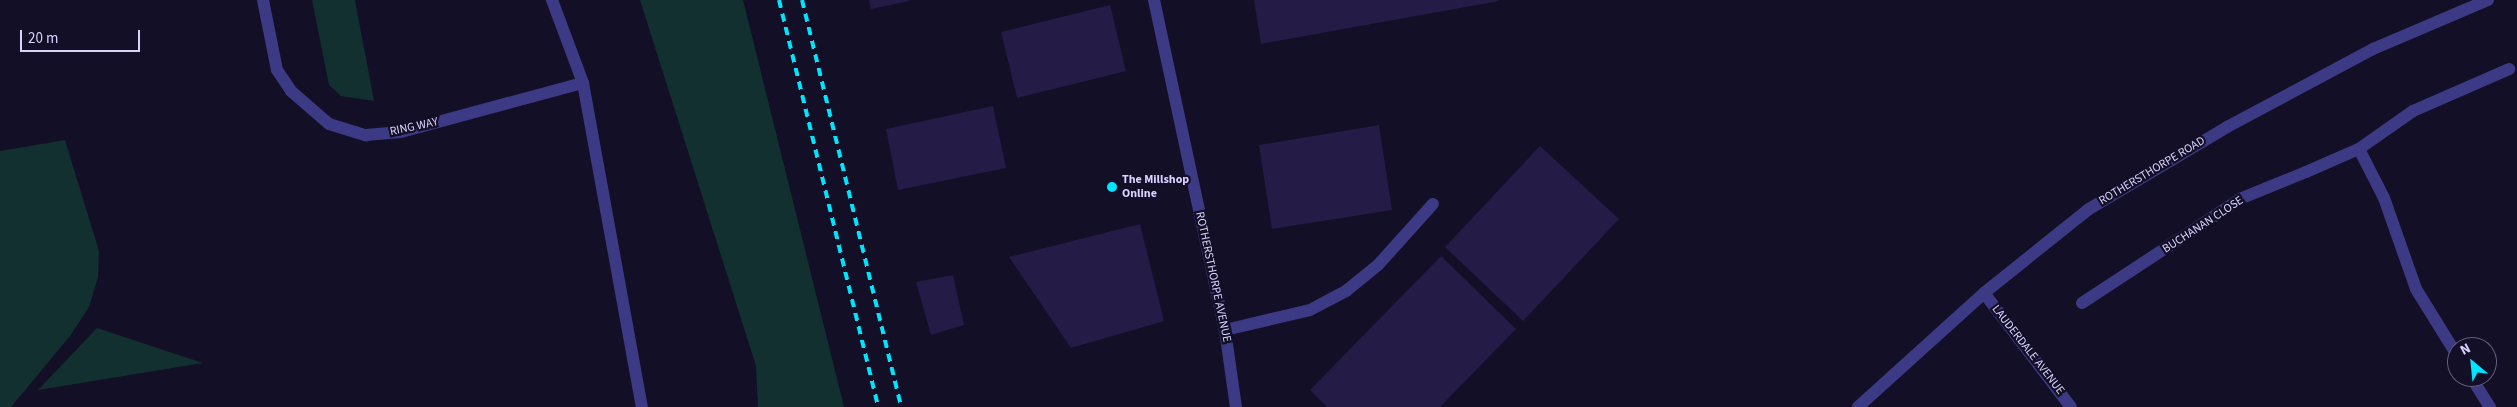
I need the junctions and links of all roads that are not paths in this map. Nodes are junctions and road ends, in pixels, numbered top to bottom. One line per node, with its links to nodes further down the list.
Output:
1 (263, 0): 6 (street, RING WAY)
2 (552, 0): 6 (street)
3 (1154, 0): 11 (street, ROTHERSTHORPE AVENUE)
4 (2488, 0): 9 (street, ROTHERSTHORPE ROAD)
5 (2509, 69): 7 (street, BUCHANAN CLOSE)
6 (583, 83): 14 (street)
7 (2359, 149): 10 (street, BUCHANAN CLOSE); 12 (street)
8 (1433, 204): 11 (street)
9 (1984, 293): 16 (street, ROTHERSTHORPE ROAD); 17 (street, LAUDERDALE AVENUE)
10 (2082, 303)
11 (1225, 330): 15 (street, ROTHERSTHORPE AVENUE)
12 (2447, 339)
13 (2477, 387): 18 (street)
14 (642, 407)
15 (1236, 407)
16 (1858, 407)
17 (2071, 407)
18 (2490, 407)

